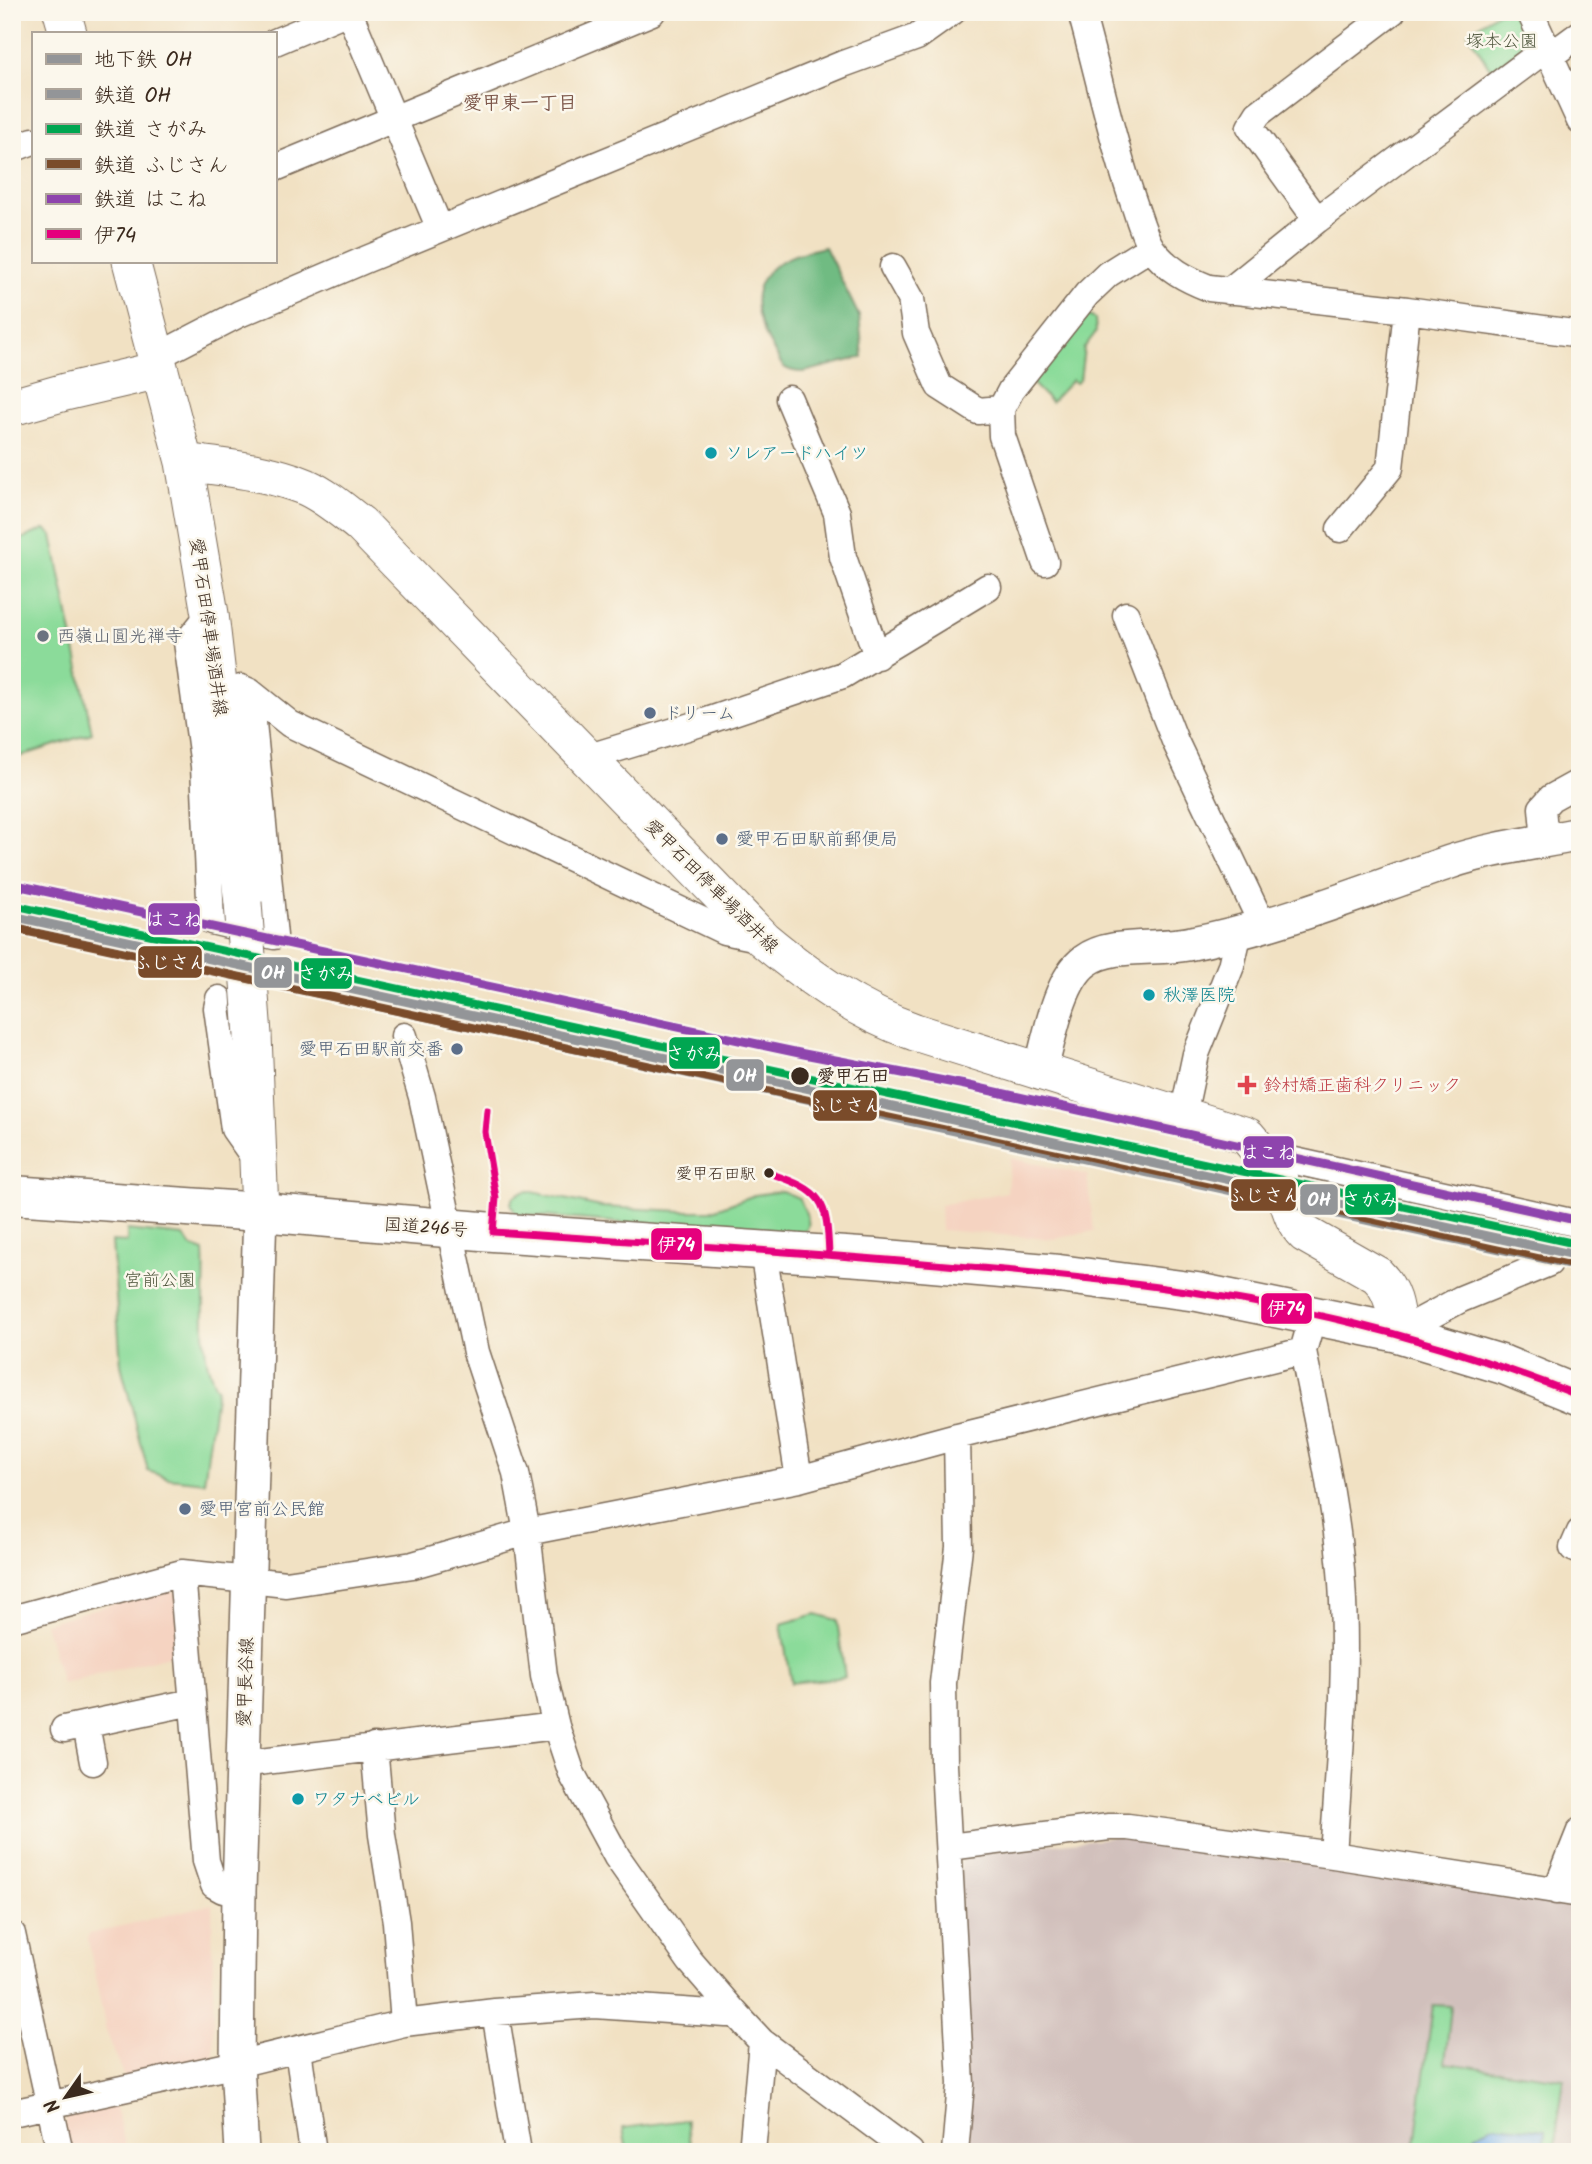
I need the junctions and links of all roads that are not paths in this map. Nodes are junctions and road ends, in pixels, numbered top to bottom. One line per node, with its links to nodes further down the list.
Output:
1 (62, 12): 8 (main road)
2 (347, 12): 10 (street); 12 (street)
3 (652, 12): 12 (street)
4 (952, 12): 18 (street)
5 (1081, 12): 19 (street)
6 (1392, 12): 17 (street)
7 (1530, 12): 11 (street)
8 (68, 32)
9 (1580, 34): 11 (street)
10 (276, 42)
11 (1548, 52): 13 (street); 17 (street)
12 (396, 120): 16 (street); 18 (street)
13 (1580, 121)
14 (32, 141): 15 (street)
15 (12, 149)
16 (276, 169)
17 (1317, 220): 22 (street)
18 (440, 229): 25 (street)
19 (1151, 247): 22 (street); 27 (street)
20 (131, 262): 25 (main road, 愛甲石田停車場酒井線)
21 (893, 267): 27 (street)
22 (1229, 291): 23 (street)
23 (1407, 310): 24 (street); 30 (street)
24 (1580, 334)
25 (157, 363): 26 (main road); 29 (main road, 愛甲石田停車場酒井線)
26 (12, 407)
27 (1001, 409): 31 (street)
28 (800, 412): 35 (street)
29 (184, 462): 33 (main road, 愛甲石田停車場酒井線); 38 (main road, 愛甲石田停車場酒井線)
30 (1340, 529)
31 (1045, 562)
32 (988, 587): 35 (street)
33 (211, 614): 36 (main road, 愛甲石田停車場酒井線); 37 (street)
34 (1126, 615): 42 (street)
35 (877, 656): 38 (street)
36 (217, 678): 37 (street); 49 (main road, 愛甲石田停車場酒井線, bridge)
37 (250, 692): 43 (street)
38 (586, 758): 43 (main road, 愛甲石田停車場酒井線)
39 (1580, 782): 41 (street)
40 (1580, 834): 41 (street)
41 (1545, 841): 42 (street)
42 (1251, 928): 46 (street); 47 (street)
43 (763, 939): 46 (main road, 愛甲石田停車場酒井線)
44 (219, 999): 49 (street)
45 (404, 1035): 53 (street)
46 (1040, 1073): 47 (main road, 愛甲石田停車場酒井線)
47 (1183, 1115): 48 (main road, 愛甲石田停車場酒井線)
48 (1263, 1154): 52 (street); 57 (main road, 愛甲石田停車場酒井線)
49 (258, 1163): 51 (main road, 愛甲石田停車場酒井線)
50 (12, 1195): 51 (highway, 国道246号)
51 (260, 1212): 53 (highway, 国道246号); 65 (street, 愛甲長谷線)
52 (1580, 1224)
53 (450, 1228): 54 (highway, 国道246号); 61 (street)
54 (763, 1251): 56 (highway, 国道246号); 60 (street)
55 (1549, 1263): 57 (street)
56 (1308, 1333): 57 (highway, 国道246号); 59 (street); 74 (street)
57 (1398, 1333): 58 (highway, 国道246号)
58 (1580, 1396)
59 (957, 1436): 60 (street); 73 (street)
60 (799, 1479): 61 (street)
61 (527, 1532): 65 (street); 68 (street)
62 (1580, 1532): 63 (street)
63 (1580, 1550)
64 (182, 1573): 65 (street); 66 (street); 67 (street)
65 (247, 1582): 71 (street, 愛甲長谷線)
66 (12, 1619)
67 (192, 1702): 70 (street); 75 (street)
68 (556, 1726): 69 (street); 80 (street)
69 (374, 1747): 71 (street); 81 (street)
70 (93, 1762)
71 (242, 1764): 75 (street, 愛甲長谷線)
72 (1580, 1831): 76 (street)
73 (949, 1847): 74 (street); 93 (street)
74 (1333, 1855): 76 (street)
75 (239, 1891): 84 (street, 愛甲長谷線)
76 (1568, 1893)
77 (12, 1934): 78 (street)
78 (16, 1965): 85 (street)
79 (495, 2012): 80 (street); 81 (street); 90 (street)
80 (735, 2013): 82 (street)
81 (404, 2023): 83 (street)
82 (762, 2042): 91 (street); 92 (street)
83 (298, 2050): 84 (street); 89 (street)
84 (237, 2064): 85 (street); 88 (street, 愛甲長谷線)
85 (51, 2106): 86 (street); 87 (street)
86 (12, 2113)
87 (60, 2152)
88 (242, 2152)
89 (313, 2152)
90 (518, 2152)
91 (752, 2152)
92 (910, 2152)
93 (955, 2152)

